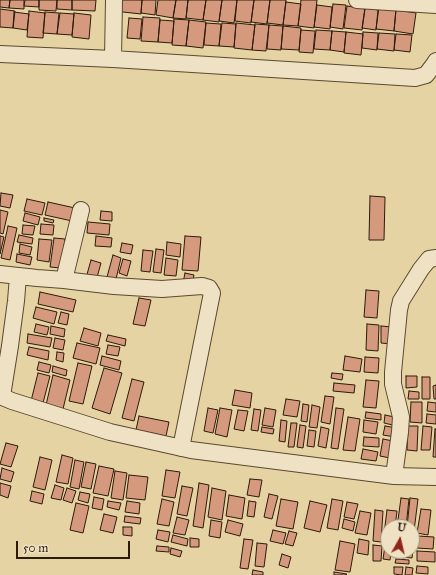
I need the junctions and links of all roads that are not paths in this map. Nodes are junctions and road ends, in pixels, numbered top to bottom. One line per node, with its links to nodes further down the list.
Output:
1 (114, 0): 5 (street)
2 (357, 0): 3 (street)
3 (436, 5)
4 (0, 54): 5 (street)
5 (113, 59): 6 (street)
6 (436, 60)
7 (81, 210): 11 (street)
8 (436, 258): 14 (street)
9 (0, 274): 10 (street)
10 (18, 276): 11 (street); 12 (street)
11 (64, 280): 13 (street)
12 (1, 396): 13 (street)
13 (181, 448): 14 (street)
14 (394, 476): 15 (street)
15 (436, 477)

